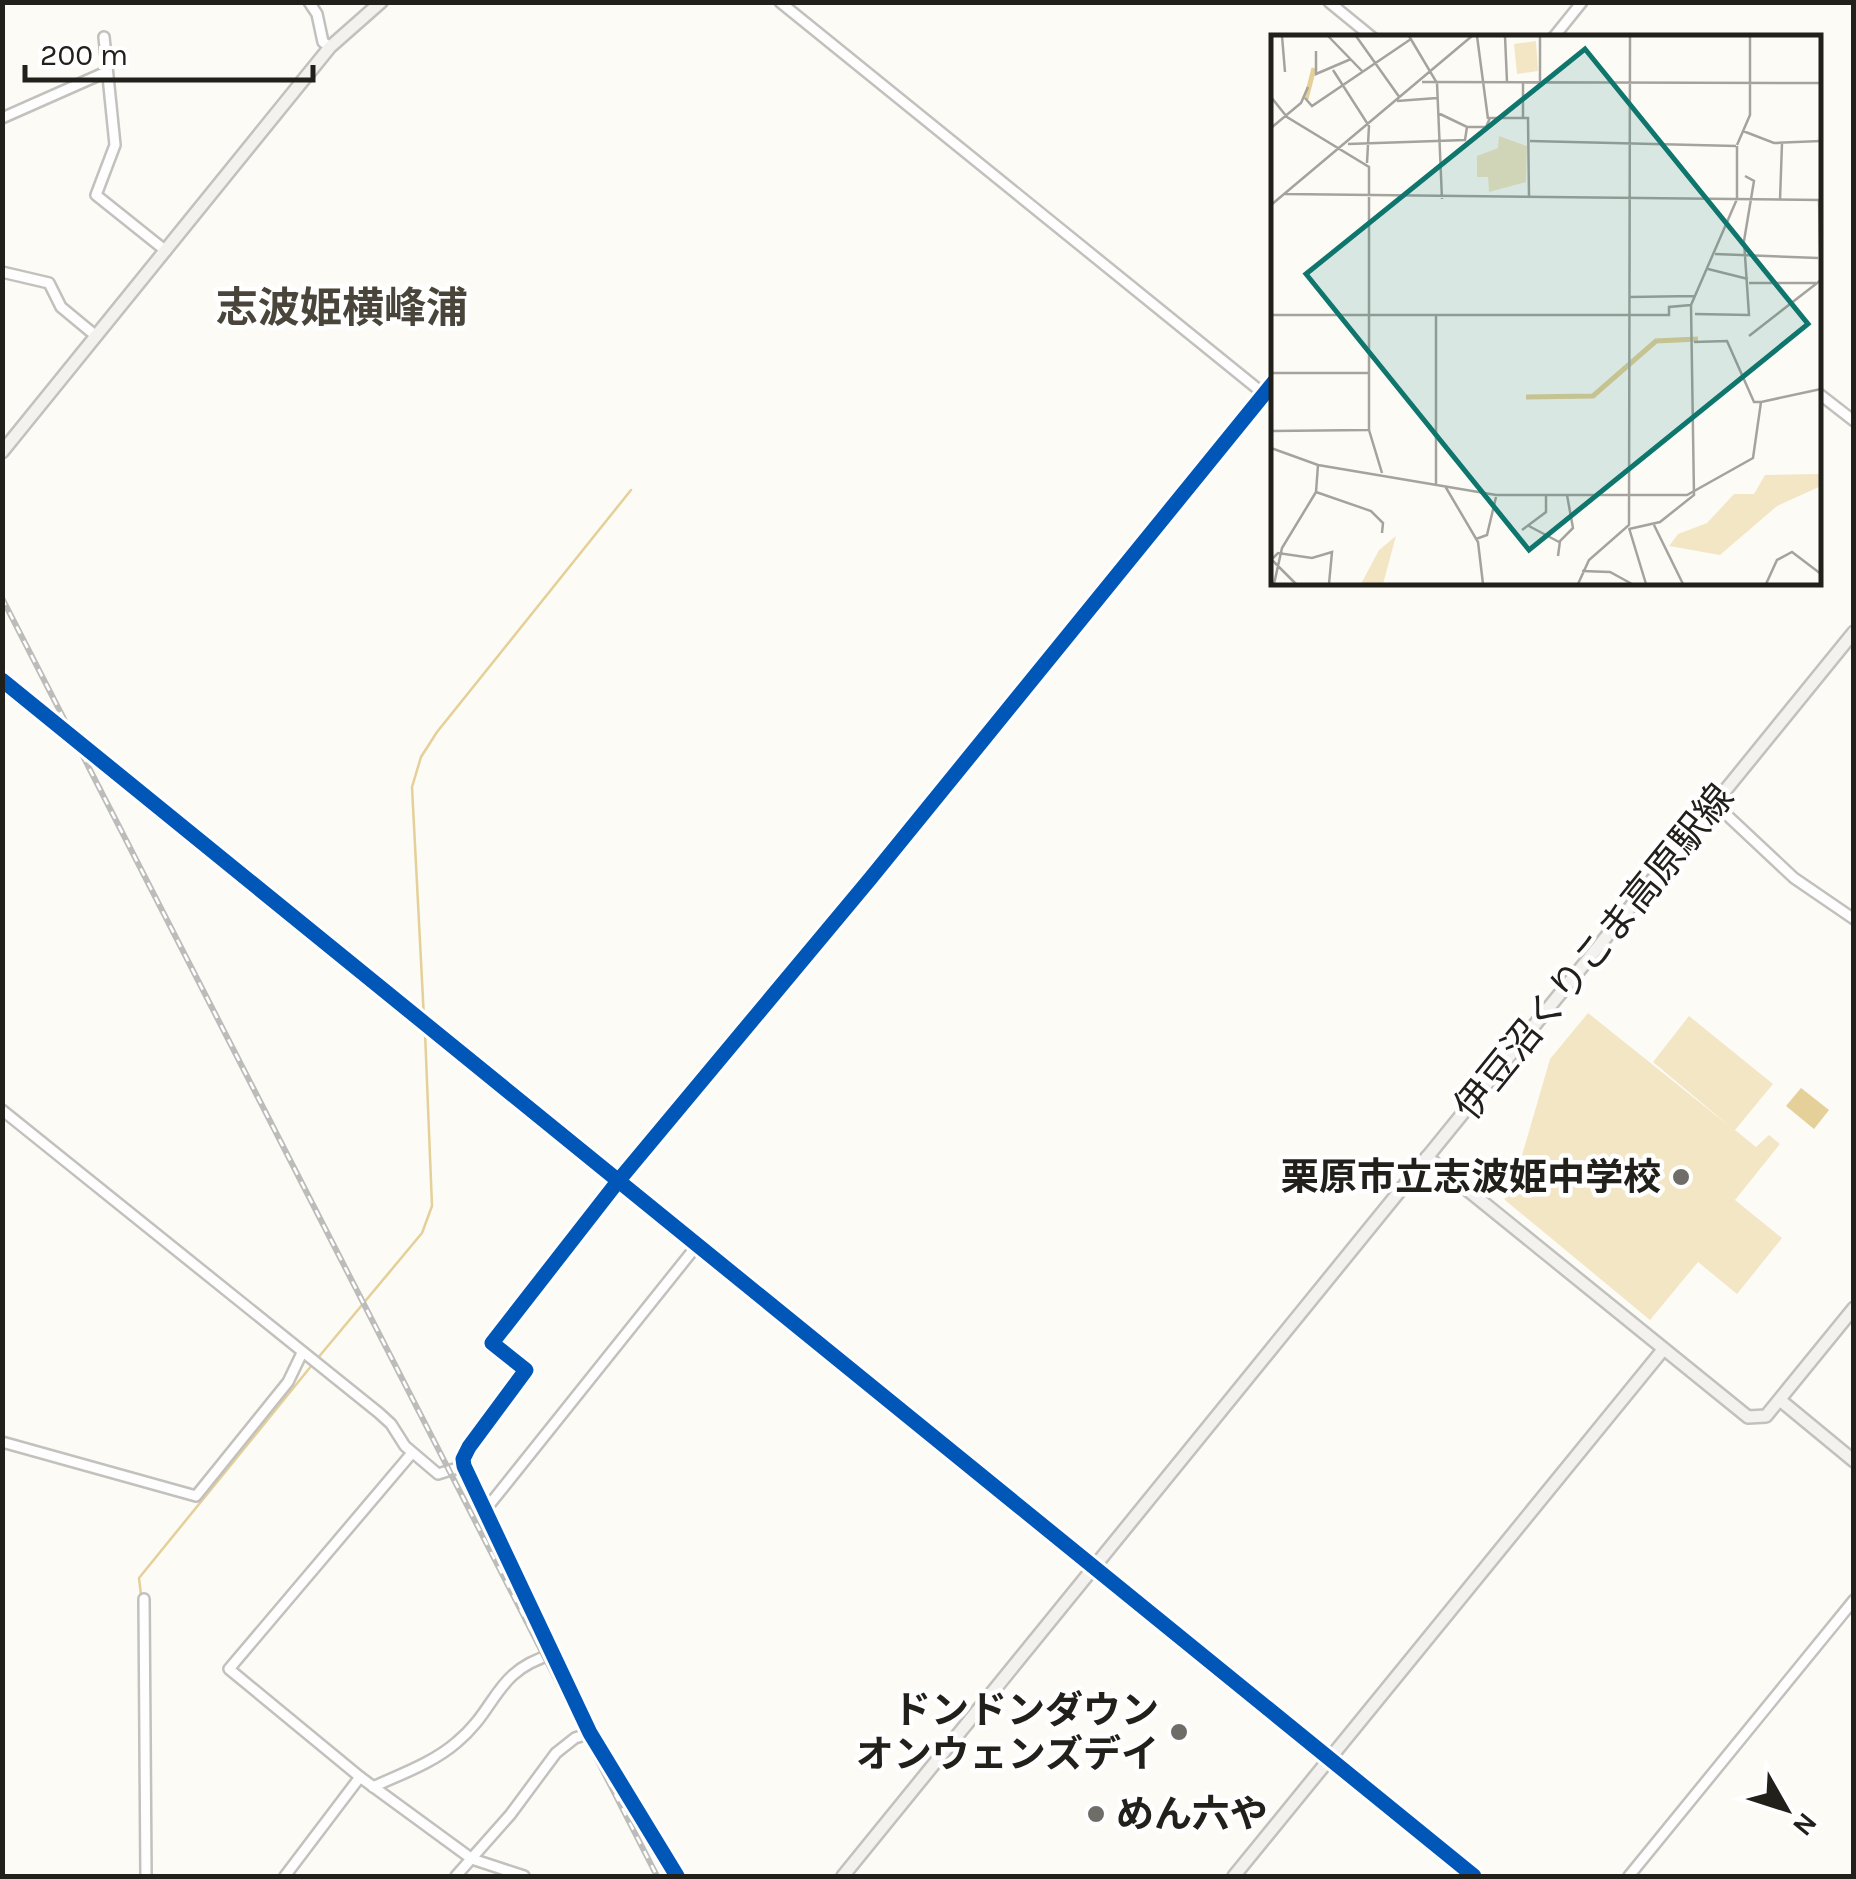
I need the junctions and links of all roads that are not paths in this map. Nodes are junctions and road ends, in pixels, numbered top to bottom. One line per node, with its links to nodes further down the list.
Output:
1 (310, 2): 9 (street)
2 (380, 2): 9 (street)
3 (780, 2): 16 (street)
4 (1329, 2): 6 (street)
5 (1582, 2): 7 (street)
6 (1369, 35)
7 (1555, 35)
8 (104, 37): 10 (street)
9 (330, 47): 12 (street)
10 (106, 72): 11 (street); 12 (street)
11 (2, 118)
12 (166, 251): 14 (street)
13 (2, 272): 14 (street)
14 (96, 336): 19 (street)
15 (1271, 386): 16 (street)
16 (1264, 394): 26 (street)
17 (1821, 395): 18 (street)
18 (1854, 421)
19 (2, 452)
20 (1854, 632): 22 (street, 伊豆沼くりこま高原駅線)
21 (2, 680): 26 (street)
22 (1714, 803): 23 (street); 25 (street, 伊豆沼くりこま高原駅線)
23 (1854, 919)
24 (2, 1110): 30 (street)
25 (1427, 1157): 29 (street); 37 (street, 伊豆沼くりこま高原駅線)
26 (620, 1180): 27 (street); 35 (street)
27 (698, 1244): 36 (street); 37 (street)
28 (1854, 1308): 31 (street)
29 (1662, 1351): 31 (street); 42 (street)
30 (305, 1356): 32 (street); 33 (street)
31 (1780, 1400): 34 (street)
32 (2, 1442)
33 (412, 1452): 35 (street); 43 (street)
34 (1854, 1461)
35 (464, 1466): 36 (street)
36 (486, 1509): 40 (street)
37 (1093, 1566): 42 (street); 51 (street, 伊豆沼くりこま高原駅線)
38 (144, 1599): 46 (street)
39 (1854, 1600): 54 (street)
40 (553, 1654): 41 (street); 44 (street)
41 (590, 1732): 45 (street); 50 (street)
42 (1330, 1759): 52 (street); 53 (street)
43 (360, 1777): 44 (street); 47 (street)
44 (373, 1787): 45 (street)
45 (472, 1859): 48 (street); 49 (street)
46 (146, 1876)
47 (285, 1876)
48 (456, 1876)
49 (524, 1876)
50 (677, 1876)
51 (842, 1876)
52 (1234, 1876)
53 (1474, 1876)
54 (1629, 1876)

